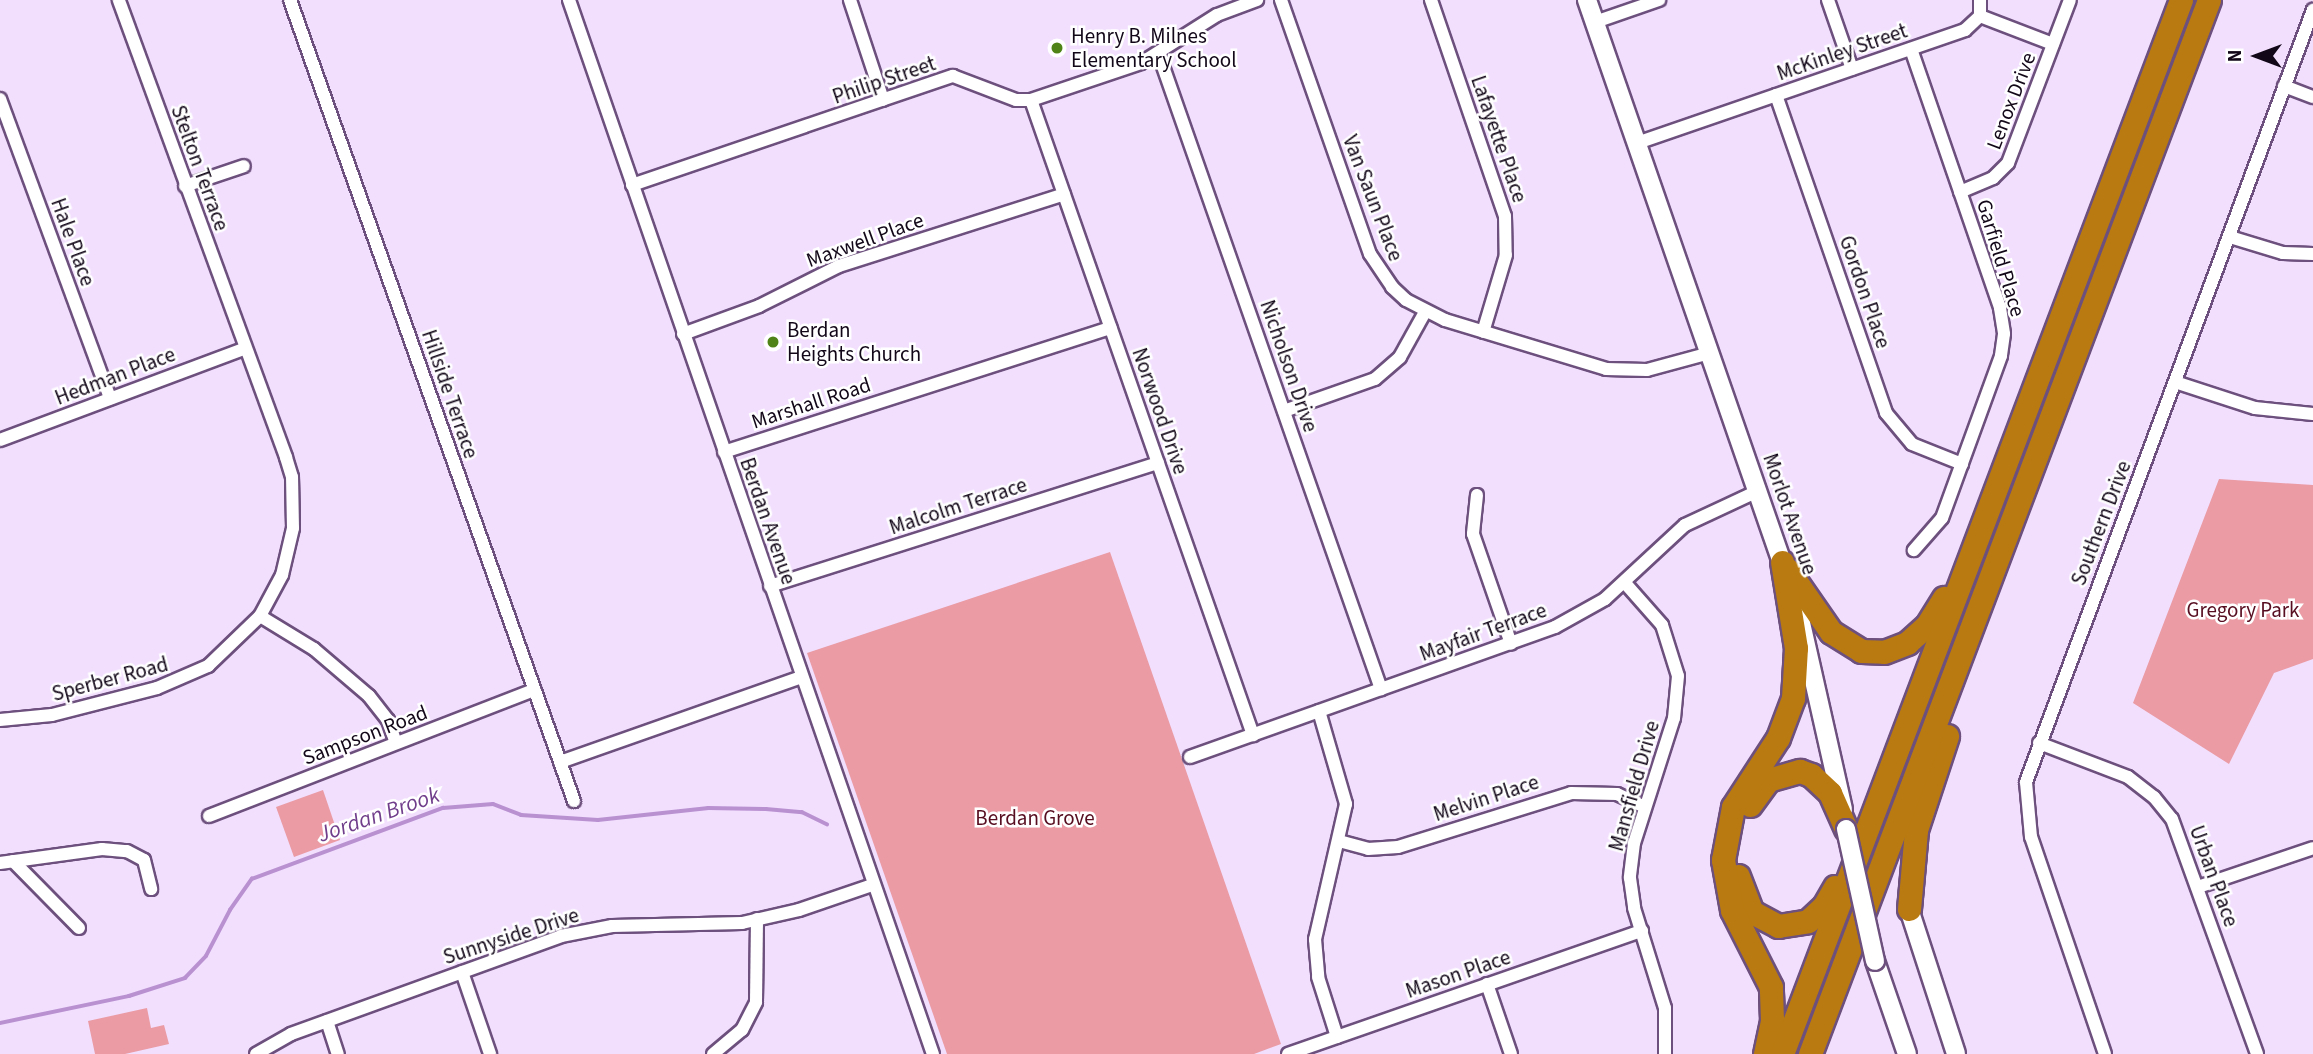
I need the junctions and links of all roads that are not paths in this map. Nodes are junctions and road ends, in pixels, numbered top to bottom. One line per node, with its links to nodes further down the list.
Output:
1 (119, 0): 31 (street, Stelton Terrace)
2 (290, 0): 62 (street, Hillside Terrace)
3 (569, 0): 30 (street, Berdan Avenue)
4 (849, 0): 26 (street)
5 (1257, 0): 20 (street)
6 (1281, 0): 36 (street, Van Saun Place)
7 (1431, 0): 38 (street, Lafayette Place)
8 (1587, 0): 17 (street, Morlot Avenue)
9 (1659, 0): 17 (street)
10 (1828, 0): 21 (street)
11 (1980, 0): 16 (street)
12 (2070, 0): 18 (street, Lenox Drive)
13 (2181, 0): 53 (highway)
14 (2208, 0): 46 (highway)
15 (2313, 10): 22 (street, Southern Drive)
16 (1980, 16): 18 (street); 19 (street, McKinley Street)
17 (1595, 22): 28 (street, Morlot Avenue)
18 (2053, 44): 32 (street, Lenox Drive)
19 (1911, 48): 21 (street, McKinley Street); 32 (street, Garfield Place)
20 (1159, 55): 27 (street); 44 (street, Nicholson Drive)
21 (1852, 69): 23 (street, McKinley Street)
22 (2284, 86): 24 (street); 34 (street, Southern Drive)
23 (1776, 95): 28 (street, McKinley Street); 50 (street, Gordon Place)
24 (2313, 97)
25 (0, 99): 43 (street, Hale Place)
26 (883, 100): 27 (street, Philip Street); 30 (street, Philip Street)
27 (1031, 100): 33 (street, Norwood Drive)
28 (1637, 143): 41 (street, Morlot Avenue)
29 (244, 166): 31 (street)
30 (632, 185): 39 (street, Berdan Avenue)
31 (185, 186): 40 (street, Stelton Terrace)
32 (1960, 192): 50 (street, Garfield Place)
33 (1064, 194): 37 (street, Norwood Drive); 39 (street, Maxwell Place)
34 (2230, 237): 35 (street); 42 (street, Southern Drive)
35 (2313, 254)
36 (1425, 312): 38 (street, Van Saun Place); 44 (street)
37 (1111, 328): 48 (street, Marshall Road); 49 (street, Norwood Drive)
38 (1483, 332): 41 (street, Van Saun Place)
39 (683, 334): 48 (street, Berdan Avenue)
40 (244, 349): 43 (street, Hedman Place); 58 (street, Sperber Road)
41 (1710, 353): 51 (street, Morlot Avenue)
42 (2175, 382): 45 (street); 67 (street, Southern Drive)
43 (110, 398): 47 (street, Hedman Place)
44 (1284, 411): 61 (street, Nicholson Drive)
45 (2313, 414)
46 (2052, 416): 81 (highway); 99 (highway)
47 (0, 440)
48 (724, 452): 57 (street, Berdan Avenue)
49 (1158, 463): 57 (street, Malcolm Terrace); 65 (street, Norwood Drive)
50 (1962, 464): 54 (street, Garfield Place)
51 (1758, 491): 55 (street, Morlot Avenue); 56 (street, Mayfair Terrace)
52 (1477, 495): 59 (street)
53 (1986, 515): 55 (highway); 70 (highway)
54 (1914, 550)
55 (1782, 562): 74 (street, Morlot Avenue); 97 (highway)
56 (1625, 583): 59 (street, Mayfair Terrace); 72 (street, Mansfield Drive)
57 (771, 586): 60 (street, Berdan Avenue)
58 (260, 616): 64 (street, Sperber Road); 66 (street)
59 (1511, 643): 61 (street, Mayfair Terrace)
60 (802, 677): 69 (street); 78 (street, Berdan Avenue)
61 (1381, 689): 63 (street, Mayfair Terrace)
62 (534, 690): 66 (street, Sampson Road); 69 (street, Hillside Terrace)
63 (1318, 711): 65 (street, Mayfair Terrace); 75 (street)
64 (0, 719)
65 (1253, 735): 68 (street, Mayfair Terrace)
66 (396, 743): 73 (street, Sampson Road)
67 (2039, 743): 79 (street, Urban Place); 102 (street, Southern Drive)
68 (1190, 757)
69 (560, 762): 71 (street, Hillside Terrace)
70 (1886, 780): 74 (highway); 98 (highway)
71 (573, 801)
72 (1645, 807): 75 (street, Melvin Place); 84 (street, Mansfield Drive)
73 (209, 816)
74 (1846, 830): 100 (street, Morlot Avenue, bridge)
75 (1339, 841): 88 (street)
76 (2313, 848): 79 (street)
77 (7, 862): 80 (street); 83 (street)
78 (872, 885): 82 (street, Sunnyside Drive); 93 (street, Berdan Avenue)
79 (2198, 887): 103 (street, Urban Place)
80 (150, 890)
81 (1909, 909): 101 (street)
82 (757, 919): 85 (street, Sunnyside Drive); 92 (street)
83 (79, 928)
84 (1642, 931): 86 (street, Mason Place); 96 (street, Mansfield Drive)
85 (462, 972): 87 (street, Sunnyside Drive); 91 (street)
86 (1487, 984): 88 (street, Mason Place); 95 (street)
87 (327, 1021): 89 (street, Sunnyside Drive); 90 (street)
88 (1337, 1037): 94 (street, Mason Place)
89 (256, 1054)
90 (338, 1054)
91 (490, 1054)
92 (713, 1054)
93 (933, 1054)
94 (1287, 1054)
95 (1511, 1054)
96 (1665, 1054)
97 (1765, 1054)
98 (1782, 1054)
99 (1810, 1054)
100 (1907, 1054)
101 (1955, 1054)
102 (2105, 1054)
103 (2257, 1054)

